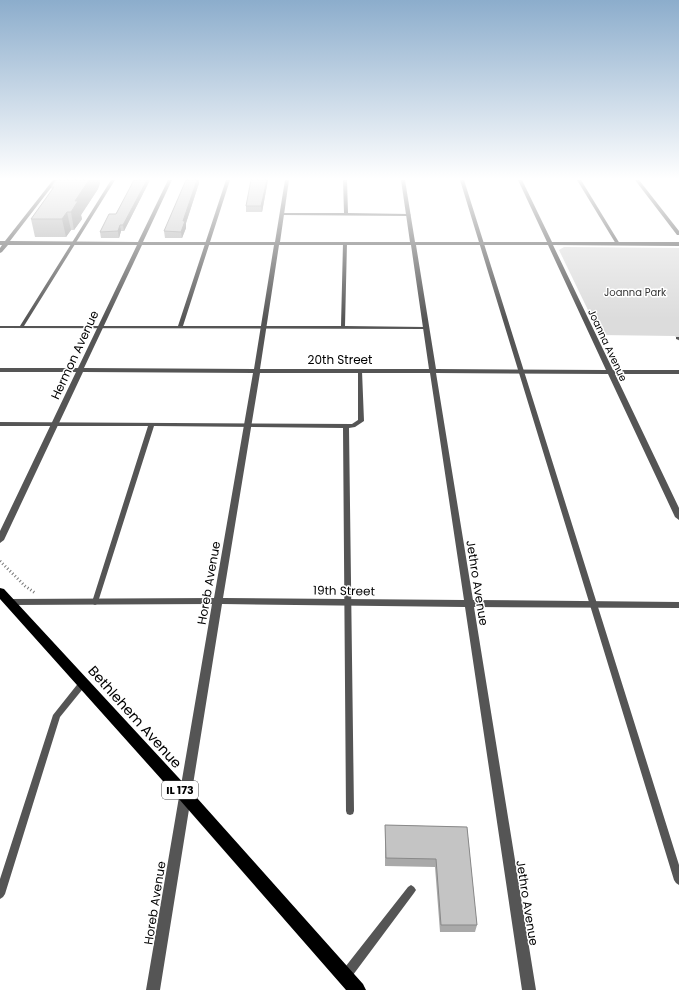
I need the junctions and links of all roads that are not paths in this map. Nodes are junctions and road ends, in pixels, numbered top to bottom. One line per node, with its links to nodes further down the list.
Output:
1 (19, 226): 11 (street)
2 (83, 226): 12 (lane)
3 (148, 226): 13 (street, Hermon Avenue)
4 (213, 226): 14 (lane)
5 (280, 226): 15 (street, Horeb Avenue)
6 (411, 226): 17 (street, Jethro Avenue)
7 (476, 226): 18 (lane)
8 (542, 226): 19 (street, Joanna Avenue)
9 (607, 226): 20 (lane)
10 (0, 243): 11 (street)
11 (6, 243): 12 (street); 22 (street)
12 (73, 243): 13 (street); 24 (lane)
13 (140, 243): 14 (street); 25 (street, Hermon Avenue)
14 (207, 243): 15 (street); 26 (lane)
15 (278, 243): 16 (street); 27 (street, Horeb Avenue)
16 (345, 243): 17 (street); 28 (lane)
17 (413, 244): 18 (street); 29 (street, Jethro Avenue)
18 (482, 244): 19 (street); 35 (lane)
19 (550, 244): 20 (street); 36 (street, Joanna Avenue)
20 (618, 244): 21 (street)
21 (679, 244)
22 (0, 251)
23 (0, 326): 24 (lane)
24 (21, 327): 25 (lane)
25 (100, 327): 26 (lane); 31 (street, Hermon Avenue)
26 (180, 327): 27 (lane)
27 (264, 327): 28 (lane); 32 (street, Horeb Avenue)
28 (343, 327): 29 (lane)
29 (425, 328): 34 (street, Jethro Avenue)
30 (0, 370): 31 (street, 20th Street)
31 (80, 370): 32 (street, 20th Street); 39 (street, Hermon Avenue)
32 (257, 371): 33 (street, 20th Street); 41 (street, Horeb Avenue)
33 (360, 371): 34 (street, 20th Street); 42 (lane)
34 (432, 371): 35 (street, 20th Street); 49 (street, Jethro Avenue)
35 (522, 372): 36 (street, 20th Street); 50 (lane)
36 (610, 372): 37 (street, 20th Street); 43 (street, Joanna Avenue)
37 (679, 372)
38 (0, 424): 39 (lane)
39 (55, 425): 40 (lane); 44 (street, Hermon Avenue)
40 (151, 426): 41 (lane); 47 (lane)
41 (248, 426): 42 (lane); 46 (street, Horeb Avenue)
42 (346, 427): 48 (lane)
43 (679, 517)
44 (0, 540)
45 (4, 597): 47 (street, 19th Street); 52 (main road, Bethlehem Avenue / IL 173)
46 (219, 601): 47 (street, 19th Street); 48 (street, 19th Street); 53 (street, Horeb Avenue)
47 (95, 602)
48 (347, 603): 49 (street, 19th Street); 54 (lane)
49 (468, 604): 50 (street, 19th Street); 61 (street, Jethro Avenue)
50 (594, 605): 51 (street, 19th Street); 55 (lane)
51 (679, 605)
52 (83, 683): 53 (main road, Bethlehem Avenue / IL 173); 57 (lane)
53 (184, 794): 58 (main road, Bethlehem Avenue / IL 173); 59 (street, Horeb Avenue)
54 (350, 811)
55 (679, 880)
56 (411, 890): 58 (lane)
57 (0, 894)
58 (345, 976): 60 (main road, Bethlehem Avenue / IL 173)
59 (153, 990)
60 (357, 990)
61 (529, 990)

